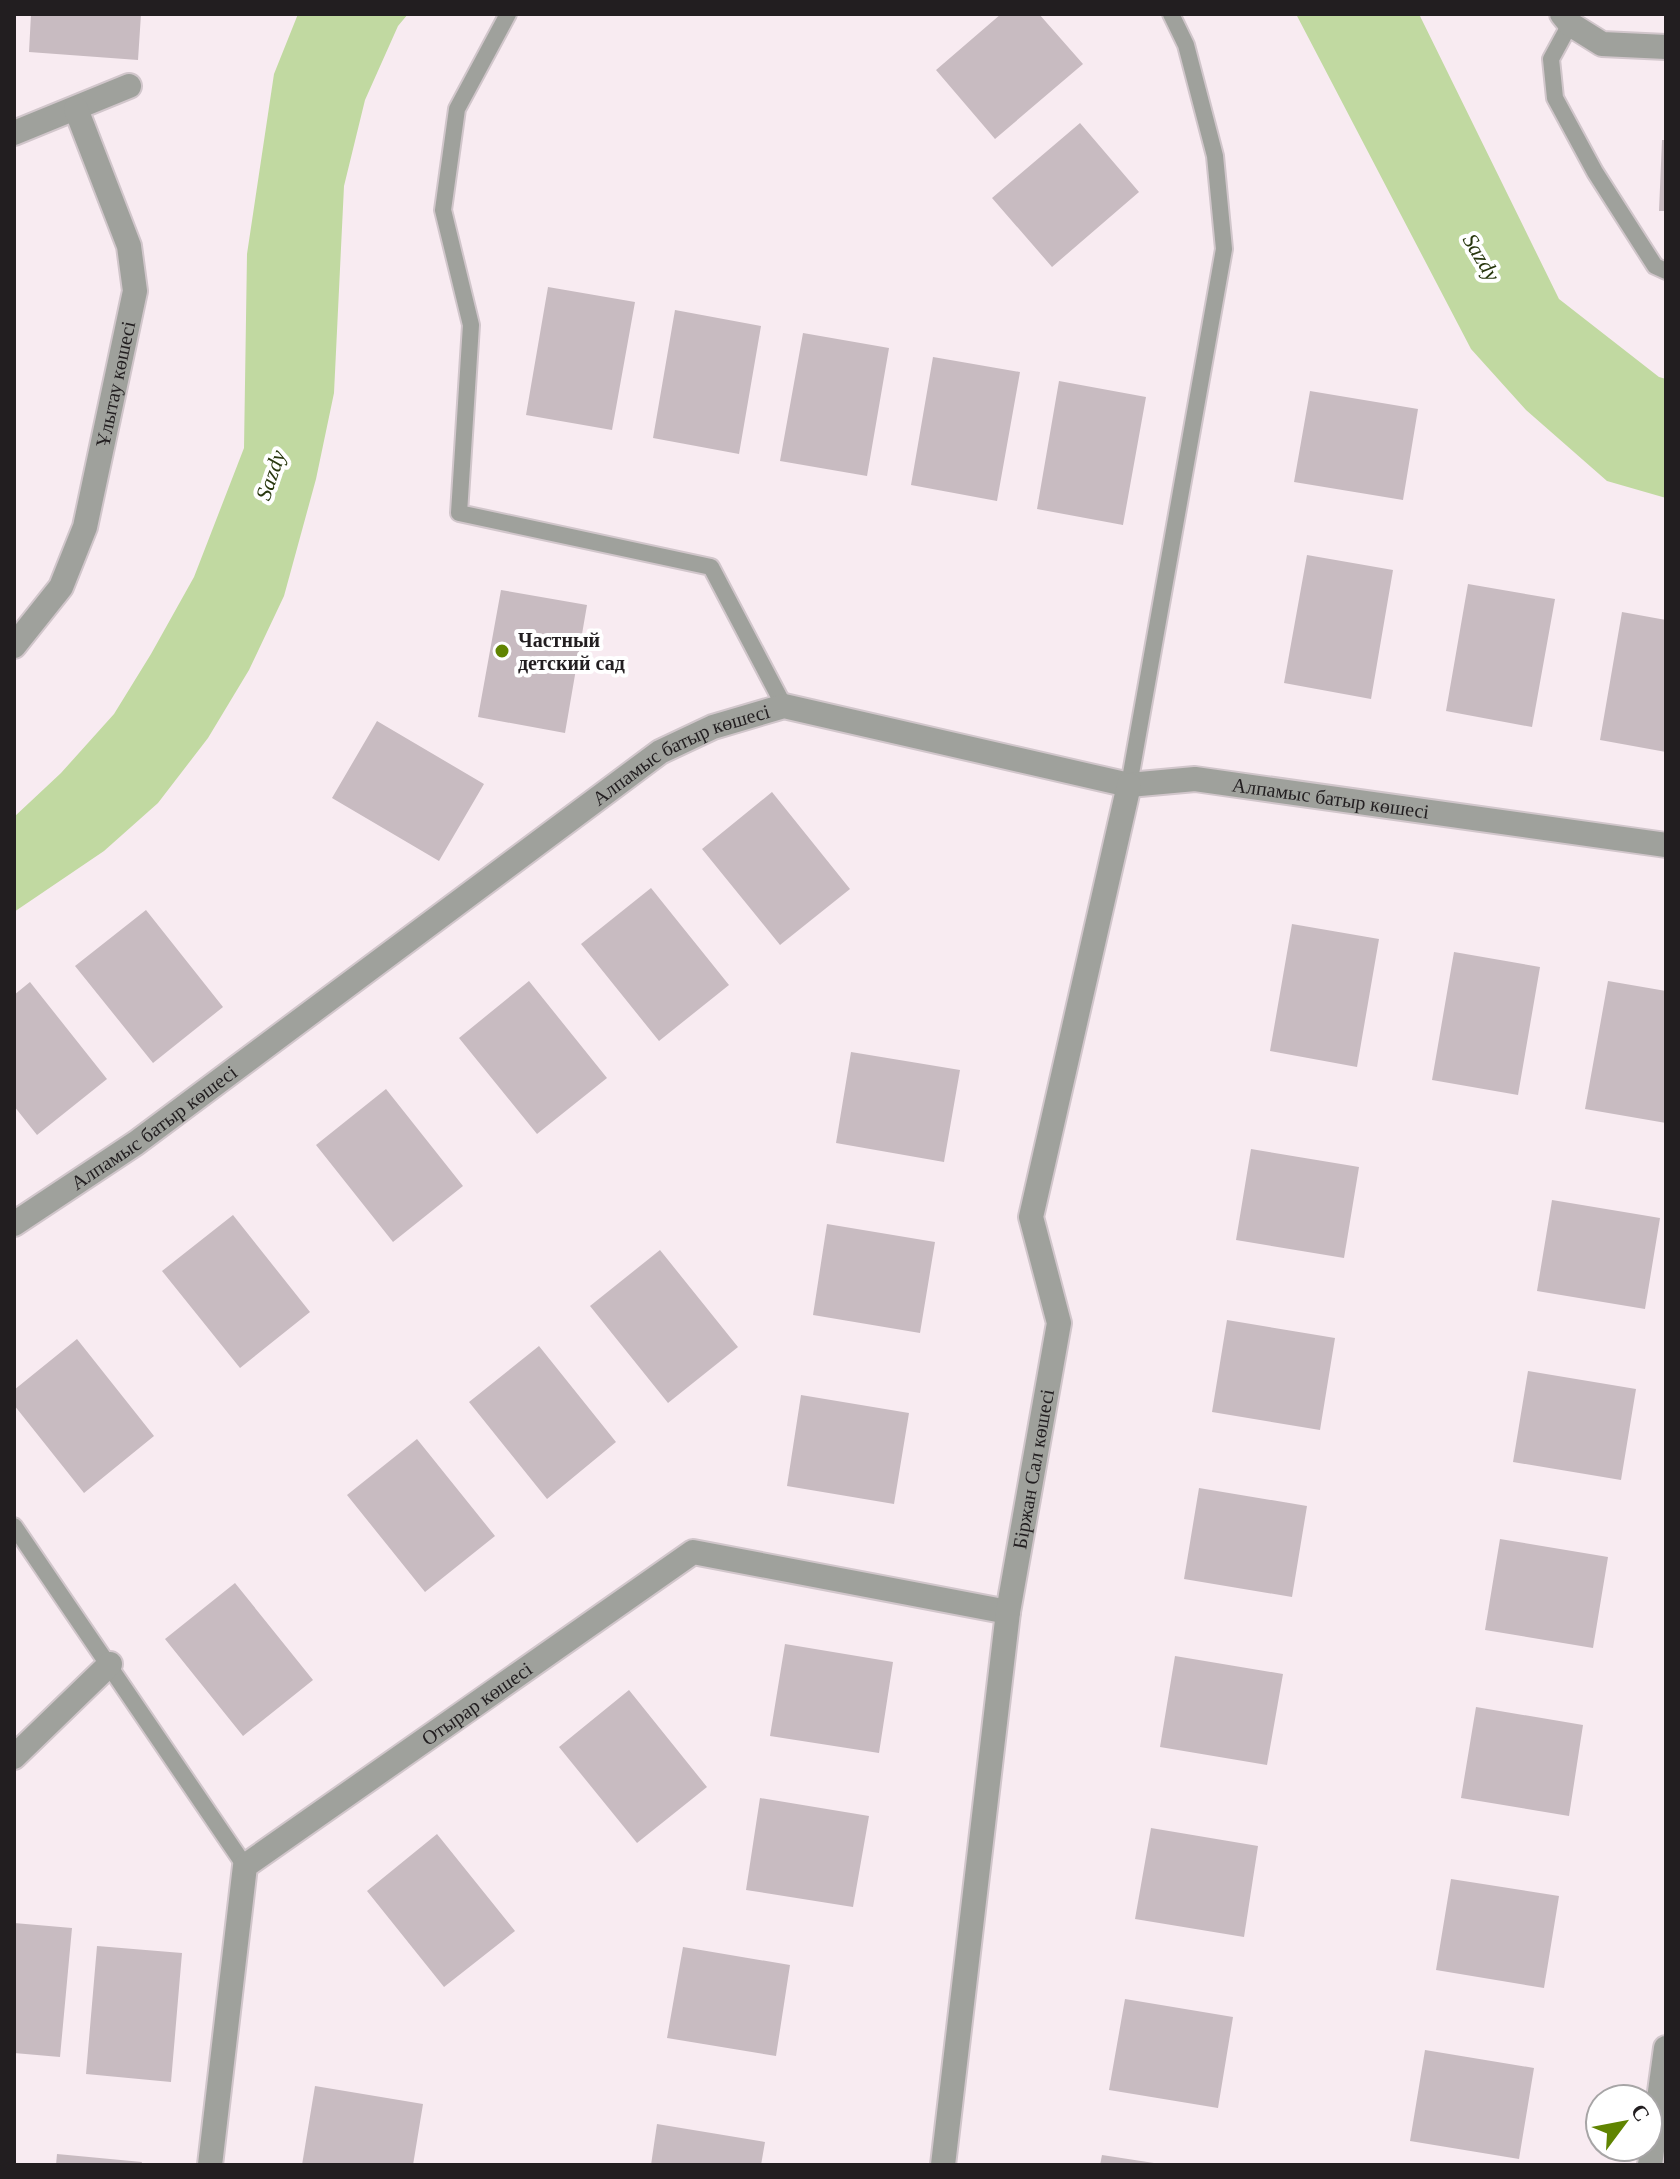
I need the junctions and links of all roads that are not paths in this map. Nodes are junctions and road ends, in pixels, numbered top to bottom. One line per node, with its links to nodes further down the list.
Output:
1 (508, 14): 10 (lane)
2 (1171, 14): 11 (lane)
3 (1566, 19): 4 (street); 8 (lane)
4 (1666, 47)
5 (129, 86): 6 (street)
6 (76, 109): 7 (street); 9 (street, Ұлытау көшесі)
7 (14, 133)
8 (1666, 271)
9 (14, 646)
10 (784, 706): 11 (street, Алпамыс батыр көшесі); 13 (street, Алпамыс батыр көшесі)
11 (1129, 785): 12 (street, Алпамыс батыр көшесі); 15 (street, Біржан Сал көшесі)
12 (1666, 845)
13 (14, 1224)
14 (14, 1526): 16 (lane)
15 (1008, 1612): 18 (street, Отырар көшесі); 21 (street, Біржан Сал көшесі)
16 (110, 1664): 17 (street); 18 (lane)
17 (14, 1757)
18 (245, 1866): 20 (street)
19 (1666, 2048): 22 (street)
20 (210, 2165)
21 (943, 2165)
22 (1650, 2165)

